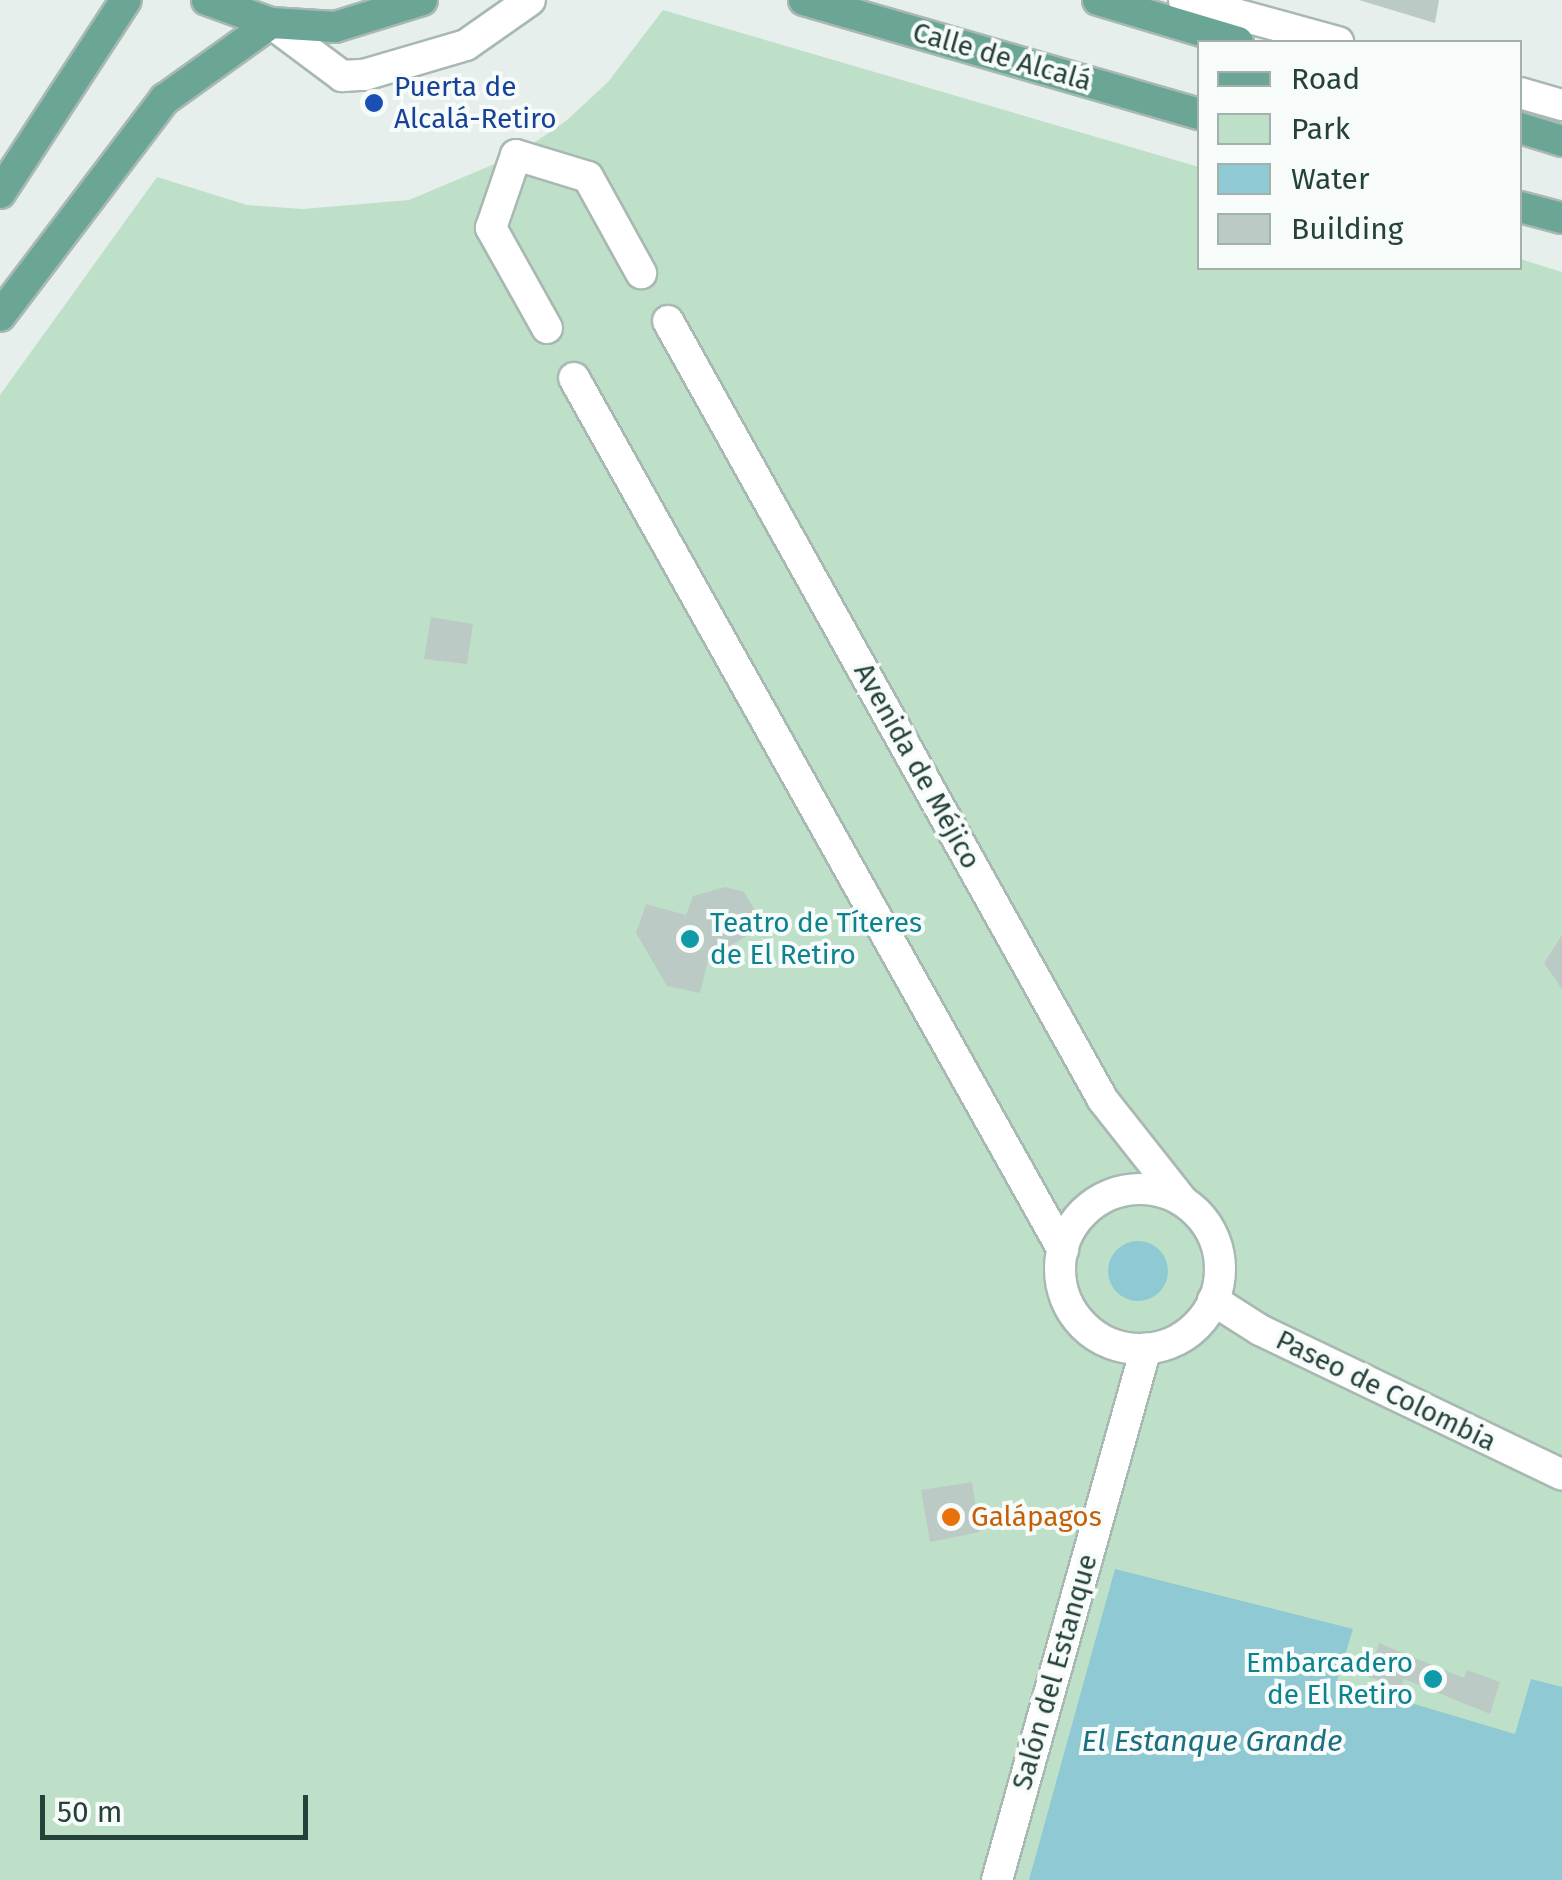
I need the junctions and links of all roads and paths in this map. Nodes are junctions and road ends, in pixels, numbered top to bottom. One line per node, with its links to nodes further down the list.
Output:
1 (126, 0): 16 (main road)
2 (207, 0): 8 (main road)
3 (422, 0): 8 (main road)
4 (530, 0): 8 (street)
5 (804, 0): 13 (main road, Calle de Alcalá)
6 (1184, 0): 10 (street)
7 (1105, 1): 9 (main road)
8 (271, 24): 22 (main road)
9 (1232, 40)
10 (1331, 40)
11 (1522, 94): 12 (street)
12 (1562, 105)
13 (1197, 113)
14 (1522, 129): 15 (main road)
15 (1562, 141)
16 (0, 194)
17 (1562, 202): 18 (main road)
18 (1522, 203)
19 (1522, 204): 20 (main road)
20 (1562, 218)
21 (641, 273): 24 (street)
22 (0, 316)
23 (668, 321): 26 (street, Avenida de Méjico)
24 (546, 328)
25 (574, 378): 27 (street)
26 (1182, 1200): 27 (street); 28 (street)
27 (1063, 1250): 29 (street)
28 (1214, 1300): 29 (street); 30 (street, Paseo de Colombia)
29 (1146, 1348): 31 (street, Salón del Estanque)
30 (1562, 1475)
31 (996, 1880)

